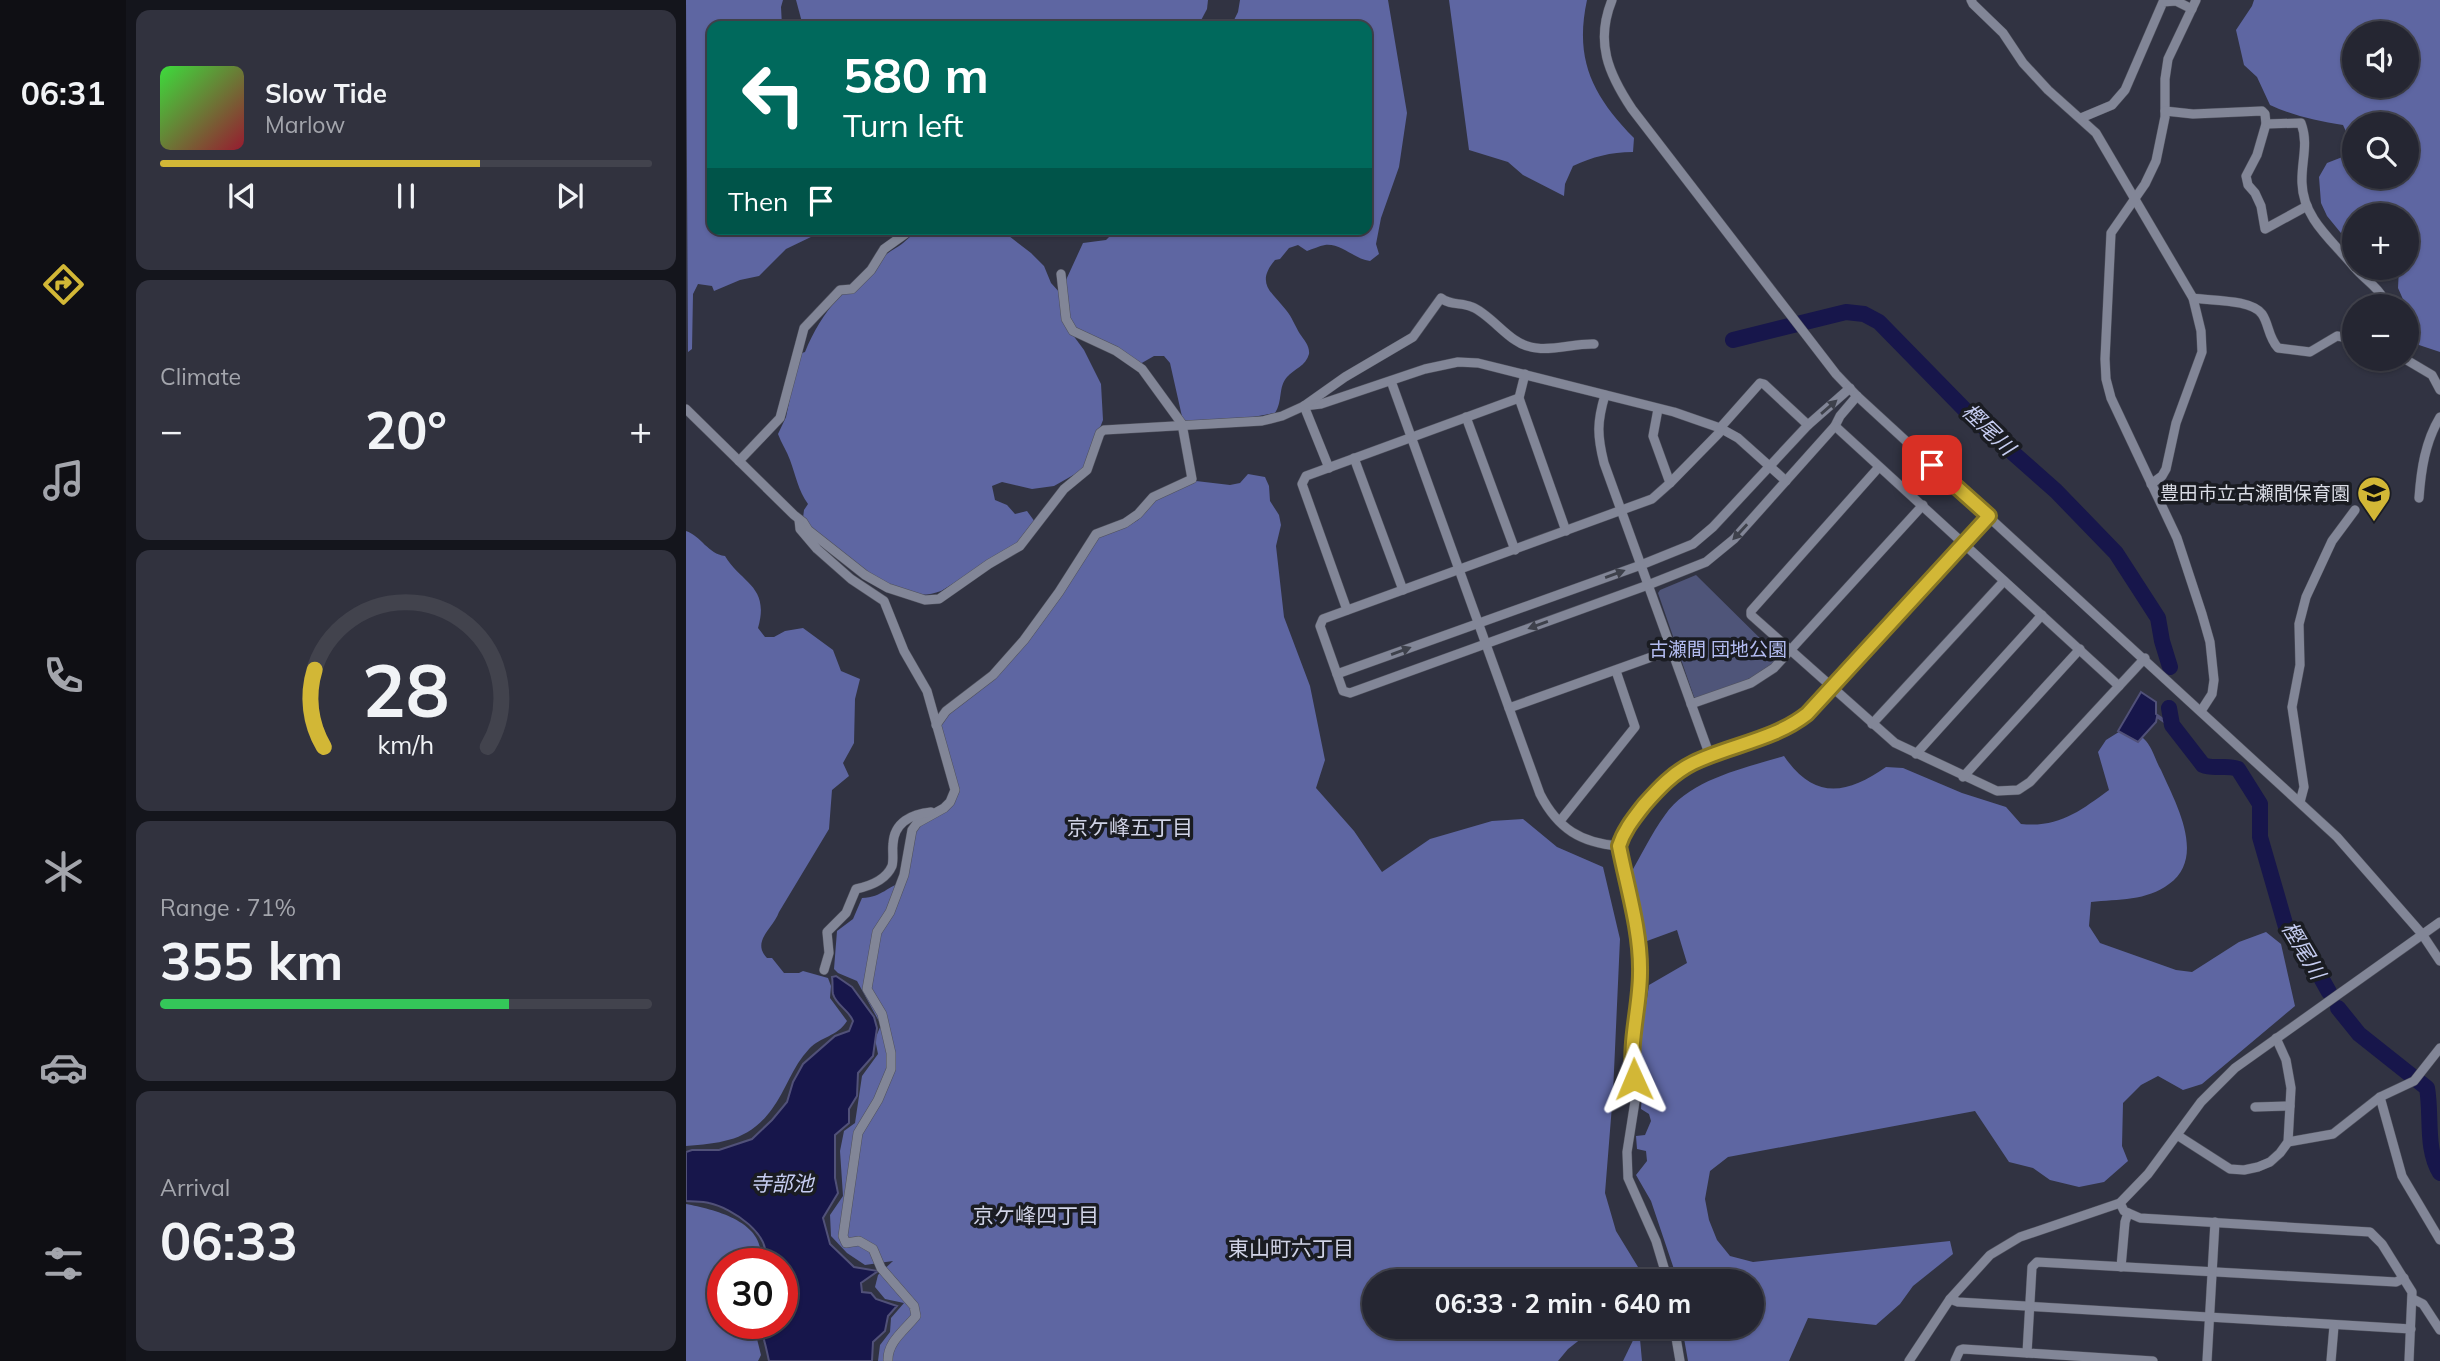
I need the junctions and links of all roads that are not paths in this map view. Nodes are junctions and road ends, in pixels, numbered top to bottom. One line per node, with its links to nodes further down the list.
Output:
1 (1612, 0): 20 (street)
2 (1971, 0): 5 (street)
3 (2194, 4): 4 (street); 5 (street)
4 (2165, 111): 6 (street); 7 (street)
5 (2081, 117): 7 (street)
6 (2266, 124): 8 (street); 8 (street)
7 (2135, 199): 14 (street); 42 (street)
8 (2307, 206): 10 (street)
9 (904, 235): 36 (street)
10 (2342, 253)
11 (1061, 274): 30 (street)
12 (2364, 280): 13 (street)
13 (2381, 294)
14 (2193, 298): 15 (street); 42 (street)
15 (2342, 337)
16 (1594, 344): 25 (street)
17 (2419, 367): 21 (street)
18 (1525, 374): 19 (street); 22 (street); 24 (street)
19 (1391, 381): 25 (street); 34 (street)
20 (1850, 388): 23 (street); 31 (street, one-way to 20)
21 (2440, 390)
22 (1605, 395): 27 (street); 46 (street)
23 (1857, 396): 32 (street); 47 (street)
24 (1519, 398): 28 (street); 49 (street)
25 (1304, 406): 30 (street); 39 (street)
26 (686, 409): 36 (street)
27 (1658, 409): 33 (street); 41 (street)
28 (1466, 417): 34 (street); 51 (street)
29 (2440, 417): 43 (street)
30 (1182, 425): 48 (street); 73 (street)
31 (1808, 425): 33 (street); 37 (street)
32 (1835, 426): 38 (street); 40 (street)
33 (1720, 428): 37 (street); 41 (street)
34 (1411, 437): 35 (street); 53 (street)
35 (1354, 458): 39 (street); 56 (street)
36 (739, 461): 48 (street)
37 (1770, 466): 40 (street); 52 (street)
38 (1879, 467): 44 (street); 63 (street)
39 (1329, 468): 57 (street)
40 (1786, 481): 55 (street, one-way to 55)
41 (1670, 484): 46 (street)
42 (2151, 484): 71 (street)
43 (2419, 498)
44 (1923, 505): 50 (street); 63 (street)
45 (2355, 510): 77 (street)
46 (1621, 512): 49 (street); 52 (street)
47 (1989, 516): 50 (street); 64 (street)
48 (799, 520): 73 (street)
49 (1566, 531): 51 (street)
50 (1964, 544): 54 (street); 68 (street)
51 (1515, 550): 53 (street)
52 (1641, 565): 55 (street); 59 (street, one-way to 52)
53 (1460, 570): 56 (street); 59 (street)
54 (2004, 581): 58 (street); 72 (street)
55 (1648, 585): 60 (street, one-way to 60); 62 (street)
56 (1403, 590): 57 (street)
57 (1347, 610): 66 (street)
58 (2042, 615): 61 (street); 74 (street)
59 (1478, 623): 60 (street); 66 (street, one-way to 59)
60 (1485, 643): 66 (street); 70 (street)
61 (2080, 649): 67 (street); 76 (street)
62 (1671, 650): 65 (street); 69 (street)
63 (1791, 652): 68 (street); 69 (street)
64 (2145, 659): 67 (street); 71 (street)
65 (1616, 671): 70 (street); 79 (street)
66 (1337, 674)
67 (2119, 686): 76 (street)
68 (1832, 688): 72 (street); 75 (street)
69 (1691, 704): 75 (street)
70 (1509, 708): 79 (street)
71 (2201, 711): 77 (street)
72 (1872, 724): 74 (street)
73 (936, 725): 78 (street)
74 (1916, 754): 76 (street)
75 (1710, 756): 80 (street)
76 (1963, 777)
77 (2300, 802): 82 (street)
78 (936, 812): 84 (street); 111 (street)
79 (1560, 821): 80 (street)
80 (1619, 846): 97 (street)
81 (2440, 922): 82 (street)
82 (2422, 934): 83 (street); 85 (street)
83 (2440, 961)
84 (824, 970)
85 (2276, 1038): 88 (street); 90 (street)
86 (2440, 1048): 87 (street)
87 (2380, 1097): 91 (street); 95 (street)
88 (2290, 1106): 89 (street); 91 (street)
89 (2255, 1107)
90 (2177, 1136): 91 (street); 92 (street)
91 (2288, 1142)
92 (2120, 1203): 93 (street); 100 (street)
93 (2128, 1213): 94 (street); 96 (street)
94 (2215, 1222): 98 (street); 99 (street)
95 (2440, 1240)
96 (2121, 1267): 98 (street); 102 (street)
97 (1664, 1269)
98 (2213, 1272): 99 (street); 103 (street)
99 (2404, 1278): 101 (street)
100 (1950, 1299): 102 (street); 113 (street)
101 (2413, 1299): 105 (street); 106 (street)
102 (2030, 1307): 103 (street); 108 (street)
103 (2210, 1318): 104 (street); 116 (street)
104 (2334, 1326): 105 (street); 117 (street)
105 (2411, 1329): 118 (street)
106 (2440, 1330)
107 (1676, 1339): 112 (street)
108 (2027, 1353): 109 (street); 114 (street)
109 (2110, 1360): 110 (street)
110 (2132, 1360): 115 (street)
111 (888, 1361)
112 (1679, 1361)
113 (1909, 1361)
114 (1955, 1361)
115 (2153, 1361)
116 (2207, 1361)
117 (2332, 1361)
118 (2409, 1361)

